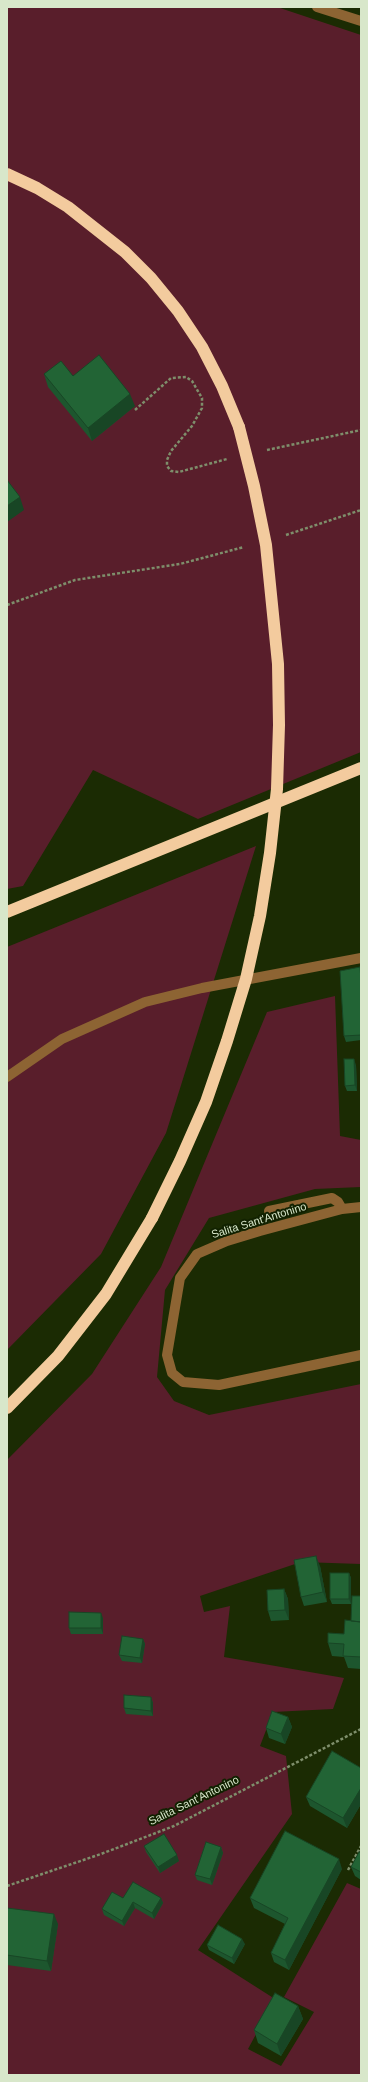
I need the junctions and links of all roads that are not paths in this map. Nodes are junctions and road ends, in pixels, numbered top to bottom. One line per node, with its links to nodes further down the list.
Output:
1 (317, 7): 2 (street)
2 (361, 21)
3 (7, 174): 12 (highway, bridge)
4 (361, 768): 5 (highway)
5 (7, 912)
6 (361, 958): 7 (street)
7 (7, 1077)
8 (361, 1207): 9 (street, Salita Sant'Antonino)
9 (342, 1209): 10 (street); 11 (street, Salita Sant'Antonino)
10 (269, 1212)
11 (361, 1355)
12 (7, 1408)

